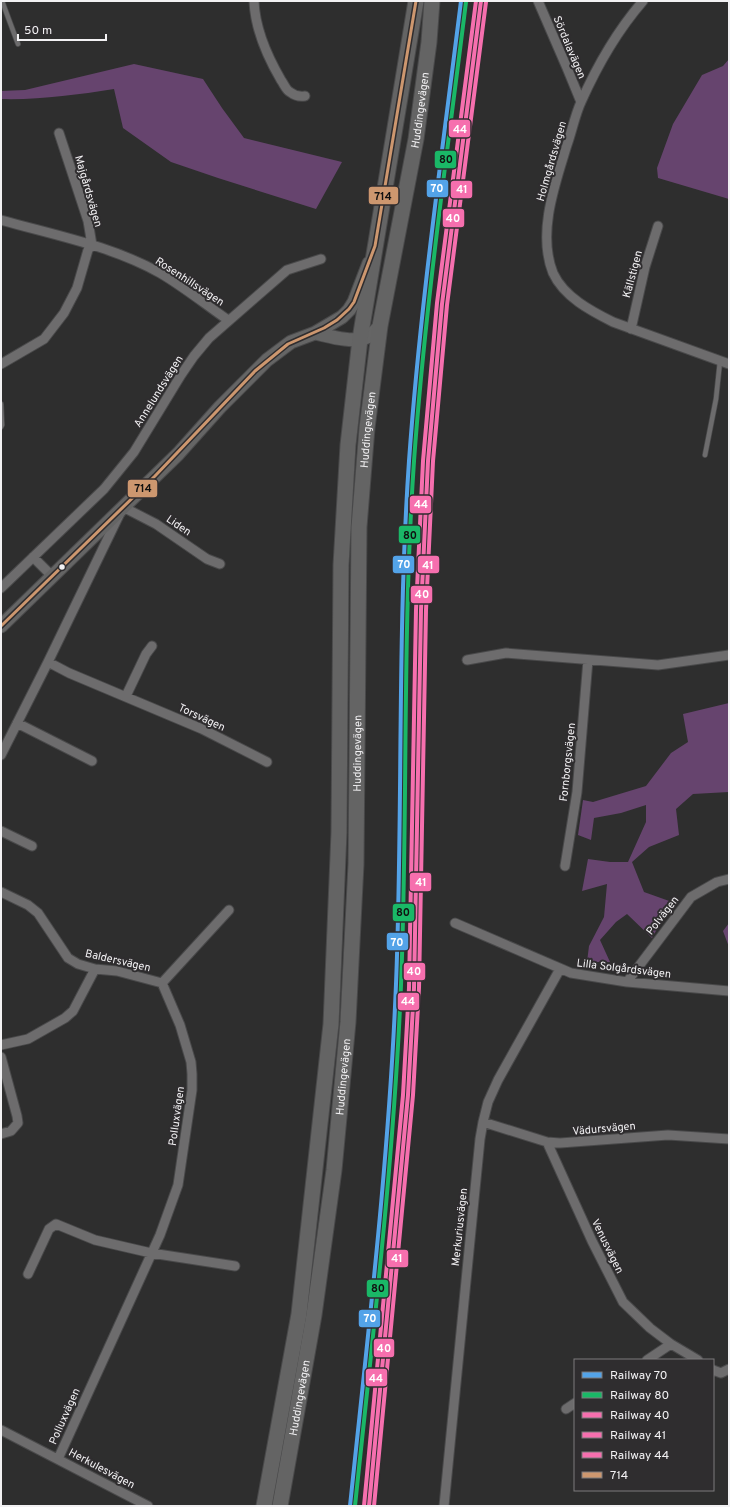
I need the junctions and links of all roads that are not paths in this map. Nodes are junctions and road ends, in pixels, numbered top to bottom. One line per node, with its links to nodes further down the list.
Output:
1 (2, 1): 7 (lane)
2 (254, 1): 8 (street)
3 (416, 1): 14 (main road, Huddingevägen)
4 (432, 1): 17 (main road, Huddingevägen)
5 (538, 1): 9 (street, Sördalavägen)
6 (643, 1): 9 (street, Holmgårdsvägen)
7 (18, 44)
8 (305, 96)
9 (581, 102): 18 (street, Holmgårdsvägen)
10 (59, 133): 13 (street, Majgårdsvägen)
11 (1, 220): 13 (street, Rosenhillsvägen)
12 (658, 226): 18 (street, Källstigen)
13 (92, 245): 16 (street, Rosenhillsvägen); 22 (street)
14 (375, 246): 19 (main road); 20 (main road, Huddingevägen)
15 (321, 259): 16 (street, Annelundsvägen)
16 (228, 320): 27 (street, Annelundsvägen)
17 (380, 326): 20 (main road); 74 (main road, Huddingevägen)
18 (631, 329): 21 (street, Holmgårdsvägen)
19 (315, 333): 20 (main road); 26 (main road)
20 (360, 339): 73 (main road, Huddingevägen)
21 (724, 362): 25 (lane, Holmgårdsvägen)
22 (1, 364)
23 (1, 404): 24 (lane)
24 (1, 427)
25 (706, 455)
26 (123, 507): 28 (street, Liden); 29 (main road); 36 (street)
27 (33, 557): 29 (street); 30 (street, Annelundsvägen)
28 (220, 564)
29 (52, 576): 31 (main road)
30 (1, 588)
31 (1, 626)
32 (152, 646): 37 (street)
33 (729, 655): 35 (street)
34 (467, 660): 35 (street)
35 (588, 660): 44 (street, Fornborgsvägen)
36 (48, 662): 37 (street, Torsvägen); 38 (street)
37 (126, 696): 41 (street, Torsvägen)
38 (17, 724): 39 (street); 40 (street)
39 (1, 755)
40 (92, 761)
41 (267, 762)
42 (1, 831): 43 (street)
43 (32, 846)
44 (565, 866)
45 (729, 879): 51 (street, Polvägen)
46 (1, 892): 49 (street, Baldersvägen)
47 (229, 910): 52 (street, Baldersvägen)
48 (455, 923): 50 (street, Lilla Solgårdsvägen)
49 (94, 969): 52 (street, Baldersvägen); 54 (street)
50 (560, 969): 51 (street, Lilla Solgårdsvägen); 56 (street, Merkuriusvägen)
51 (627, 982): 53 (street, Lilla Solgårdsvägen)
52 (162, 983): 60 (street, Polluxvägen)
53 (729, 991)
54 (1, 1045)
55 (1, 1057): 57 (street)
56 (483, 1122): 59 (street, Vädursvägen); 75 (street, Merkuriusvägen)
57 (1, 1134)
58 (729, 1139): 59 (street, Vädursvägen)
59 (547, 1142): 63 (street, Venusvägen)
60 (151, 1252): 61 (street); 62 (street); 71 (street, Polluxvägen)
61 (236, 1266)
62 (28, 1274)
63 (671, 1344): 64 (street); 65 (street, Venusvägen)
64 (648, 1359)
65 (696, 1359)
66 (729, 1369): 67 (street)
67 (714, 1370)
68 (574, 1404): 69 (street)
69 (566, 1409)
70 (1, 1430): 71 (street, Herkulesvägen)
71 (58, 1459): 72 (street, Herkulesvägen)
72 (148, 1506)
73 (264, 1506)
74 (280, 1506)
75 (444, 1506)

